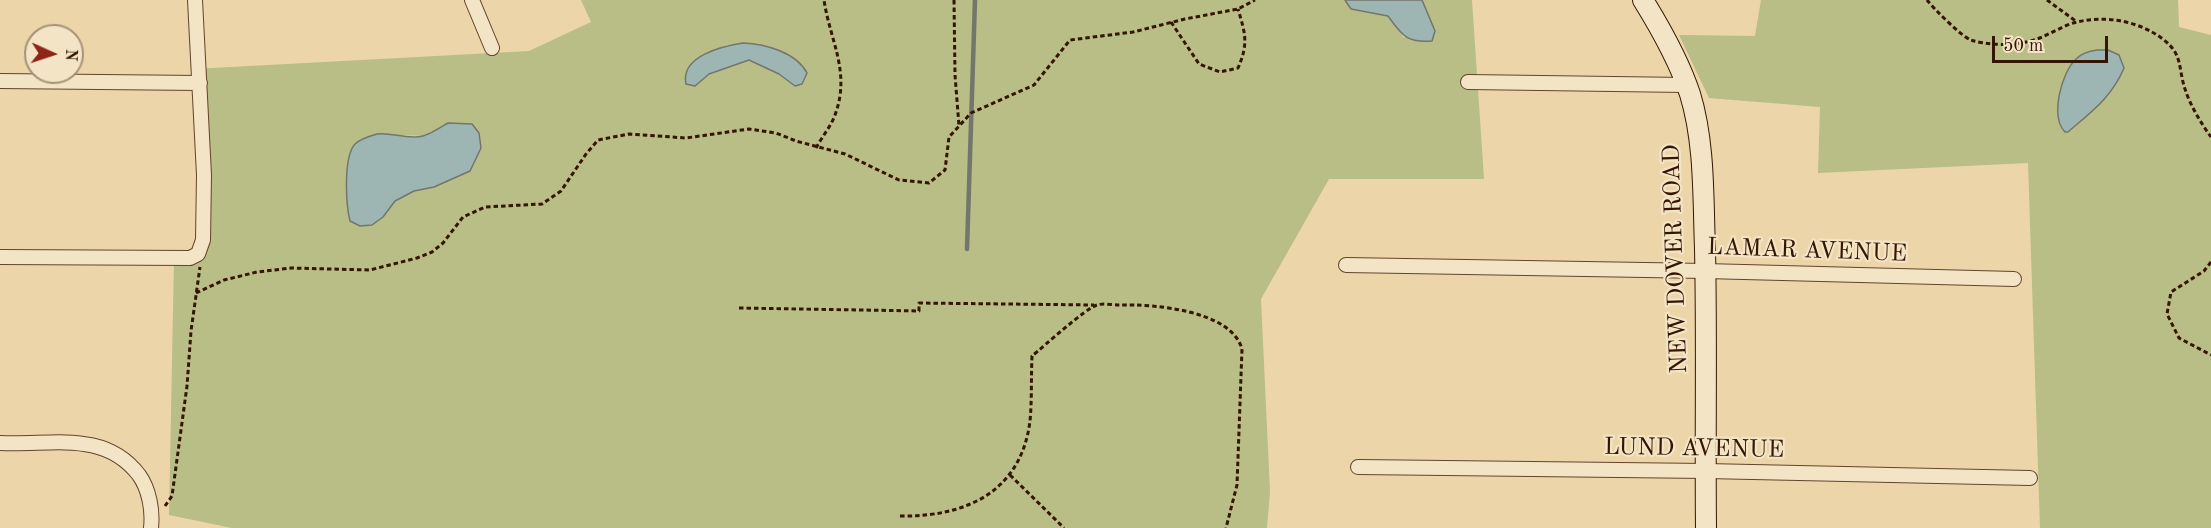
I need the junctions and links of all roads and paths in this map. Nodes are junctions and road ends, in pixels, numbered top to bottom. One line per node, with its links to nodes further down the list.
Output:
1 (195, 0): 14 (street)
2 (472, 0): 12 (street)
3 (824, 0): 19 (path)
4 (954, 0): 17 (path)
5 (1255, 0): 9 (path)
6 (1643, 0): 16 (street, NEW DOVER ROAD)
7 (1927, 0): 11 (path)
8 (2047, 0): 11 (path)
9 (1238, 9): 10 (path); 10 (path)
10 (1172, 22): 17 (path)
11 (2077, 22): 18 (path)
12 (492, 48)
13 (0, 81): 14 (street)
14 (200, 82): 20 (street)
15 (1468, 82): 16 (street)
16 (1686, 85): 24 (street, NEW DOVER ROAD)
17 (959, 126): 19 (path)
18 (2211, 137)
19 (816, 147): 26 (path)
20 (198, 254): 21 (street); 26 (path)
21 (0, 257)
22 (2211, 262): 29 (path)
23 (1346, 265): 24 (street, LAMAR AVENUE)
24 (1705, 271): 25 (street, LAMAR AVENUE); 32 (street, NEW DOVER ROAD)
25 (2014, 279)
26 (196, 293): 35 (path)
27 (1096, 305): 28 (path); 33 (path); 39 (path)
28 (739, 309)
29 (2211, 355)
30 (0, 443): 37 (street)
31 (1358, 466): 32 (street, LUND AVENUE)
32 (1706, 471): 34 (street, LUND AVENUE); 40 (street, NEW DOVER ROAD)
33 (1010, 474): 36 (path); 38 (path)
34 (2030, 478)
35 (165, 506)
36 (900, 516)
37 (150, 528)
38 (1064, 528)
39 (1226, 528)
40 (1706, 528)

